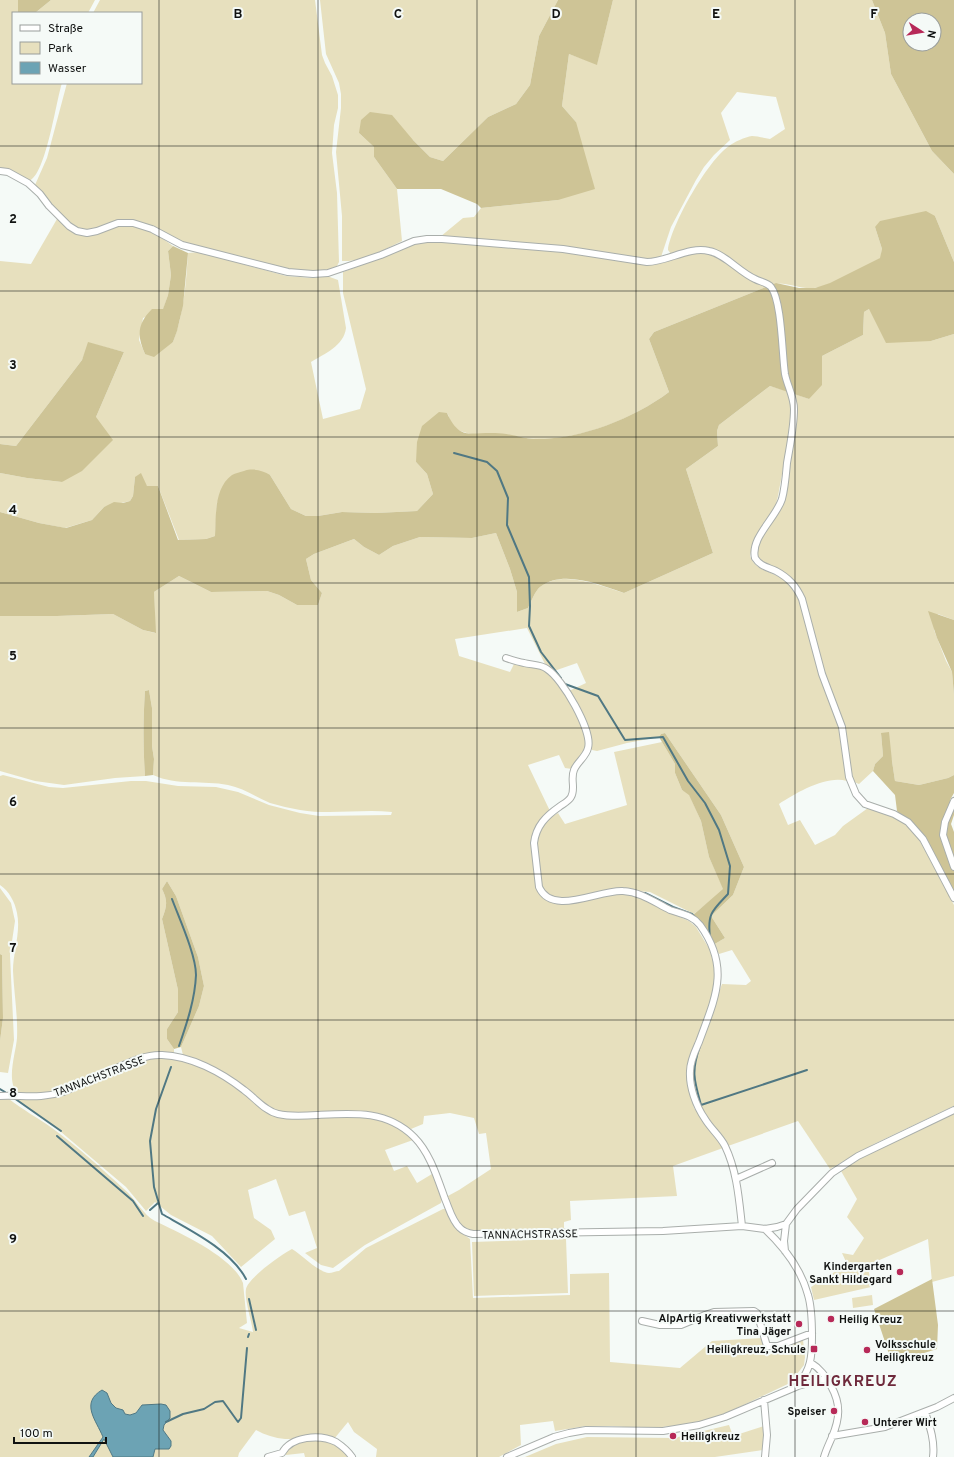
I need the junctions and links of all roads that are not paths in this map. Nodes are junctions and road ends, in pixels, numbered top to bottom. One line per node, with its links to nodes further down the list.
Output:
1 (0, 171): 5 (street)
2 (506, 658): 9 (street)
3 (954, 801): 4 (street)
4 (954, 867)
5 (954, 898)
6 (0, 1096): 11 (street, TANNACHSTRASSE)
7 (954, 1110): 10 (street)
8 (772, 1163): 9 (street)
9 (736, 1179): 11 (street)
10 (786, 1224): 12 (street, TANNACHSTRASSE); 13 (street)
11 (742, 1226): 12 (street, TANNACHSTRASSE)
12 (765, 1229): 13 (street)
13 (785, 1251): 15 (street)
14 (642, 1321): 15 (street)
15 (812, 1333): 16 (street)
16 (811, 1363): 17 (street); 18 (street)
17 (827, 1378): 18 (street); 22 (street)
18 (798, 1386): 20 (street)
19 (954, 1398): 21 (street)
20 (764, 1400): 25 (street); 26 (street)
21 (925, 1412): 22 (street); 28 (street)
22 (832, 1436): 27 (street)
23 (268, 1457): 24 (street)
24 (352, 1457)
25 (507, 1457)
26 (765, 1457)
27 (824, 1457)
28 (933, 1457)

